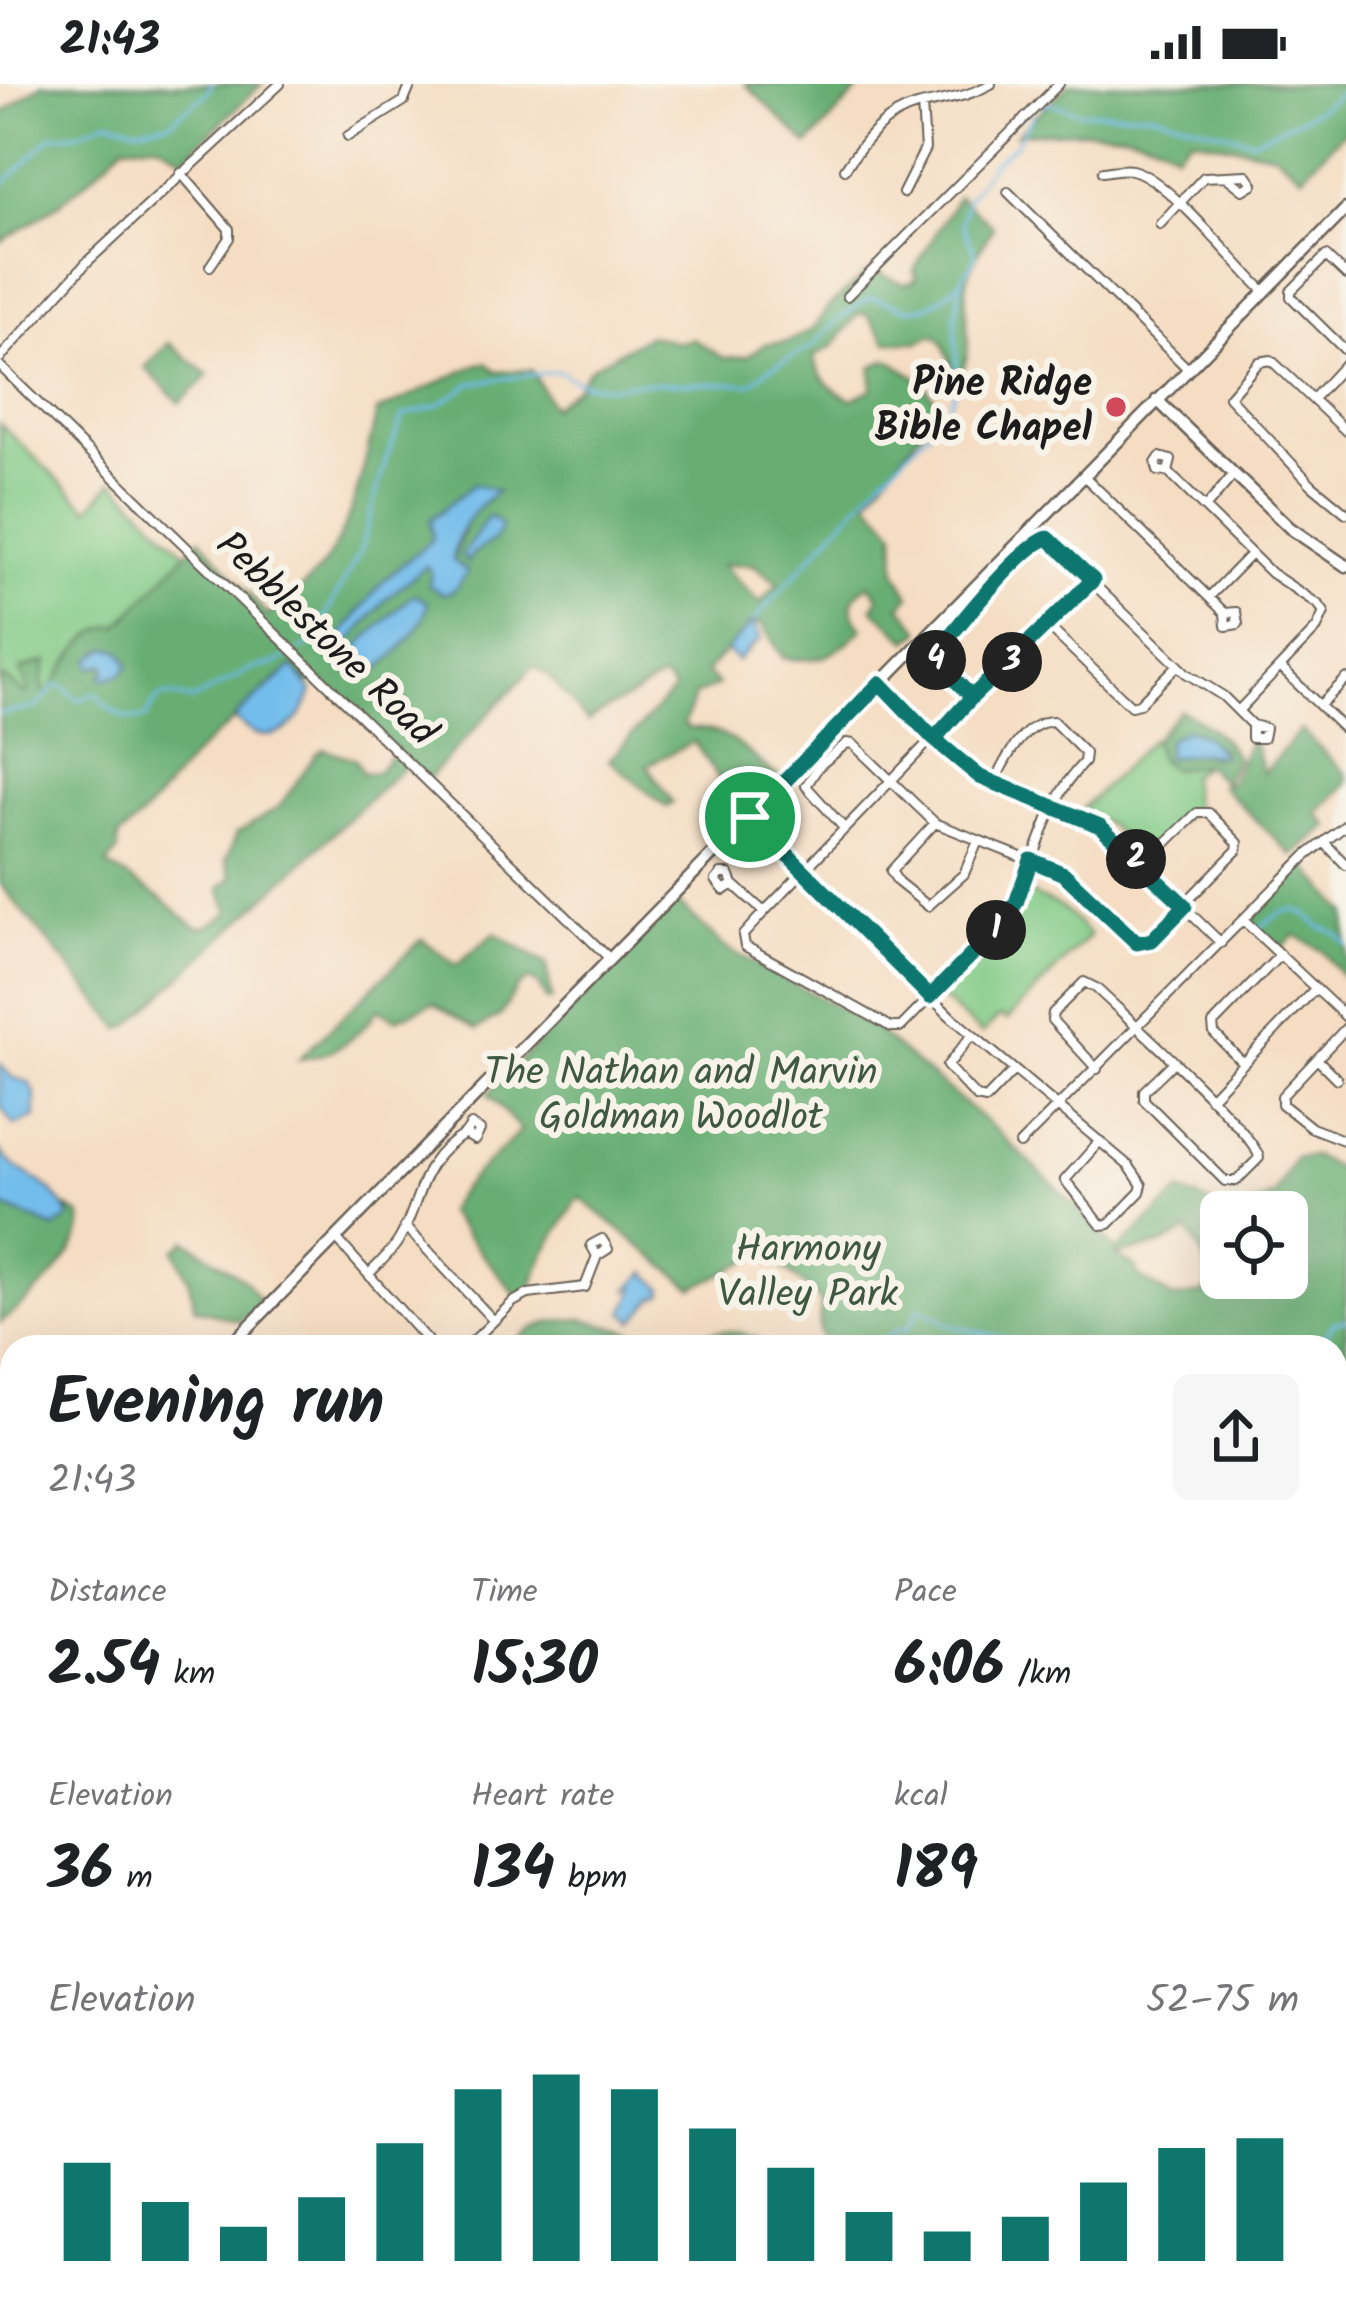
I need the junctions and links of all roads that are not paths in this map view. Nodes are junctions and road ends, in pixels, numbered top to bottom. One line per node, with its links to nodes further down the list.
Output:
1 (280, 84): 9 (street)
2 (411, 84): 6 (street)
3 (991, 84): 5 (street)
4 (1059, 84): 19 (street)
5 (922, 105): 7 (street); 12 (street)
6 (348, 136)
7 (845, 169)
8 (1103, 172): 13 (street)
9 (181, 173): 16 (street); 21 (street)
10 (1229, 179): 13 (street)
11 (1008, 192): 23 (street)
12 (903, 194)
13 (1178, 203): 15 (street); 18 (street)
14 (1346, 209): 18 (main road)
15 (1160, 224)
16 (210, 266)
17 (1346, 275): 20 (street)
18 (1264, 292): 23 (main road)
19 (847, 296)
20 (1346, 351)
21 (0, 362): 67 (street, Pebblestone Road)
22 (1346, 363): 24 (street)
23 (1188, 369): 25 (main road)
24 (1313, 399): 26 (street); 31 (street)
25 (1157, 400): 28 (main road); 29 (main road)
26 (1346, 431)
27 (1168, 472): 30 (street)
28 (1234, 474): 30 (street); 33 (main road)
29 (1084, 476): 35 (street); 41 (main road)
30 (1204, 508): 32 (street)
31 (1346, 513)
32 (1251, 554): 35 (street); 39 (street)
33 (1346, 566)
34 (1093, 580): 37 (street); 38 (street); 42 (street)
35 (1209, 597): 36 (street)
36 (1225, 613)
37 (1049, 627): 38 (street); 42 (street)
38 (1178, 665): 44 (street)
39 (1280, 667): 43 (street); 44 (street)
40 (1346, 679): 43 (street)
41 (880, 683): 47 (street); 51 (main road)
42 (972, 697): 47 (street)
43 (1320, 705): 46 (street)
44 (1239, 710): 45 (street)
45 (1252, 725)
46 (1346, 731)
47 (934, 739): 48 (street); 49 (street)
48 (891, 781): 52 (street); 54 (street); 54 (street)
49 (994, 783): 50 (street); 50 (street)
50 (1052, 806): 57 (street); 59 (street)
51 (750, 817): 60 (street); 67 (main road)
52 (935, 823): 55 (street); 55 (street)
53 (1346, 825): 56 (street)
54 (844, 828): 60 (street)
55 (978, 842): 57 (street)
56 (1324, 842): 58 (street); 64 (street)
57 (1031, 860): 62 (street); 69 (street)
58 (1346, 865)
59 (1143, 866): 62 (street); 62 (street)
60 (806, 872): 63 (street); 69 (street)
61 (733, 884): 63 (street)
62 (1185, 906): 65 (street)
63 (764, 912): 69 (street)
64 (1244, 921): 65 (street); 66 (street)
65 (1221, 943): 71 (street)
66 (1278, 957): 68 (street); 76 (street)
67 (608, 958): 87 (main road)
68 (1314, 990): 70 (street); 76 (street)
69 (930, 997): 73 (street)
70 (1346, 1017)
71 (1138, 1028): 75 (street); 77 (street); 77 (street)
72 (1346, 1028): 74 (street)
73 (972, 1035): 78 (street); 78 (street)
74 (1317, 1059): 79 (street); 84 (street)
75 (1173, 1063): 80 (street); 80 (street)
76 (1243, 1063): 80 (street)
77 (1097, 1069): 81 (street)
78 (1013, 1071): 81 (street)
79 (1337, 1079)
80 (1210, 1098)
81 (1057, 1107): 83 (street); 85 (street)
82 (465, 1134): 86 (street)
83 (1100, 1141): 83 (street)
84 (1346, 1141)
85 (1020, 1144)
86 (405, 1226): 89 (street); 90 (street)
87 (336, 1238): 89 (street); 91 (main road)
88 (597, 1256): 90 (street)
89 (369, 1274): 92 (street)
90 (494, 1320): 93 (street)
91 (241, 1335)
92 (422, 1335)
93 (478, 1335)

